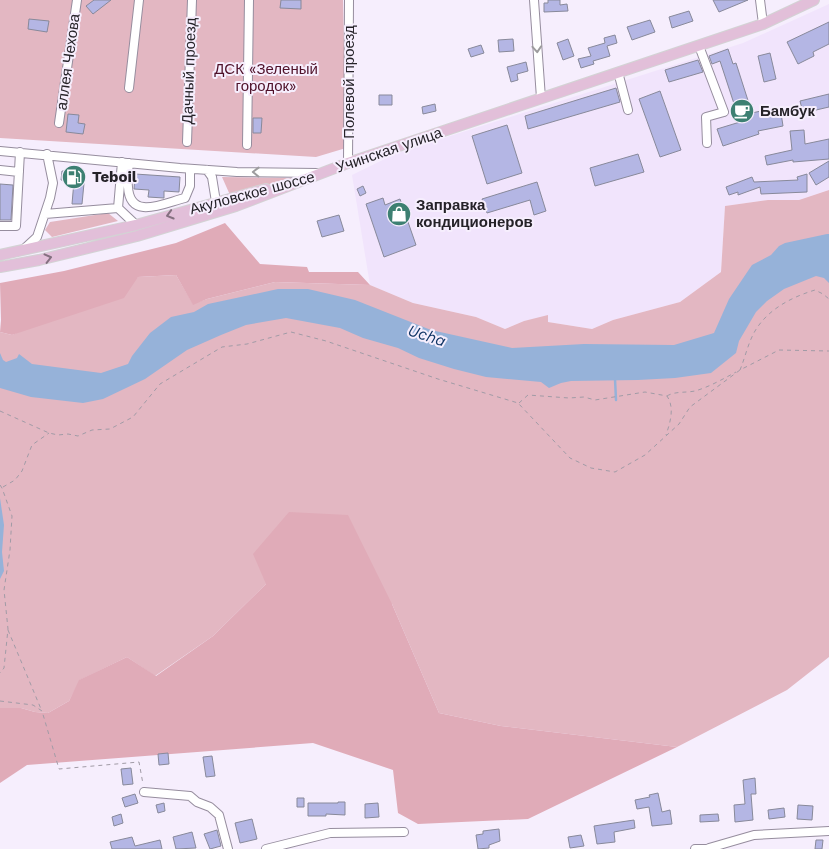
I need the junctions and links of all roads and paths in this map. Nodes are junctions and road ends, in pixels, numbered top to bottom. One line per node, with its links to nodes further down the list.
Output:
1 (77, 0): 15 (street, аллея Чехова)
2 (139, 0): 12 (street)
3 (192, 0): 16 (street, Дачный проезд)
4 (249, 0): 18 (street)
5 (348, 0): 23 (street, Полевой проезд)
6 (534, 0): 13 (street, one-way to 13)
7 (760, 0): 9 (street)
8 (814, 0): 9 (main road, Учинская улица)
9 (763, 24): 10 (main road, Учинская улица)
10 (699, 46): 11 (main road, Учинская улица); 17 (street)
11 (618, 72): 13 (main road, Учинская улица); 14 (street)
12 (129, 88)
13 (541, 98): 23 (main road, Учинская улица)
14 (628, 110)
15 (59, 123)
16 (187, 142)
17 (707, 144)
18 (247, 145)
19 (0, 151): 20 (street, Учинская улица)
20 (20, 152): 21 (street, Учинская улица); 27 (street)
21 (47, 154): 22 (street, Учинская улица); 31 (street)
22 (125, 162): 24 (street, Учинская улица); 24 (street); 29 (street)
23 (348, 163): 28 (main road, Учинская улица)
24 (190, 169): 26 (street, Учинская улица)
25 (0, 170): 27 (street)
26 (207, 170): 28 (street, Учинская улица, one-way to 26); 30 (street)
27 (19, 172): 33 (street)
28 (322, 174): 30 (main road, Акуловское шоссе)
29 (118, 208): 31 (street); 32 (street)
30 (216, 208): 32 (main road, Акуловское шоссе, one-way to 32); 36 (main road, Акуловское шоссе, one-way to 30)
31 (45, 214): 34 (street)
32 (136, 225): 34 (main road, Акуловское шоссе)
33 (0, 226)
34 (21, 251): 35 (main road, Акуловское шоссе)
35 (0, 254)
36 (0, 267)
37 (829, 299): 39 (path)
38 (829, 351): 39 (path)
39 (740, 370): 40 (path); 44 (path)
40 (667, 396): 41 (path); 44 (path)
41 (518, 403): 43 (path); 44 (path)
42 (0, 412): 43 (path)
43 (49, 433): 46 (path)
44 (665, 436)
45 (0, 485): 46 (path)
46 (2, 488): 47 (path)
47 (8, 629): 48 (path); 50 (path)
48 (0, 673)
49 (0, 701): 50 (path)
50 (42, 711): 51 (path)
51 (144, 792): 56 (street)
52 (829, 831): 55 (street)
53 (404, 832): 54 (street)
54 (277, 847): 57 (street)
55 (710, 848): 58 (street)
56 (228, 849)
57 (266, 849)
58 (695, 849)

